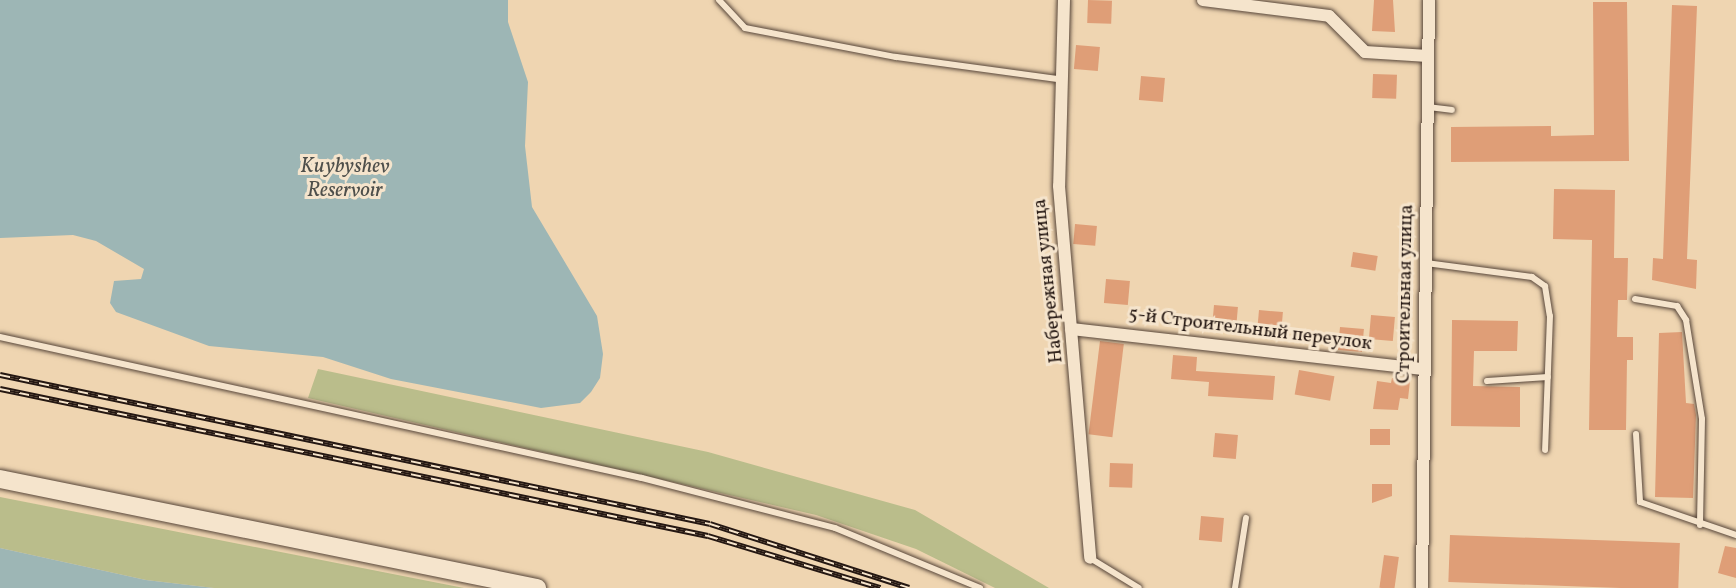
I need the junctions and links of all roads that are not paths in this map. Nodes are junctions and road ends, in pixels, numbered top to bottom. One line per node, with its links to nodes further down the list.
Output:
1 (719, 0): 6 (lane)
2 (1064, 0): 6 (street, Набережная улица)
3 (1203, 0): 5 (street)
4 (1429, 0): 5 (street, Строительная улица)
5 (1428, 56): 7 (street, Строительная улица)
6 (1065, 80): 11 (street, Набережная улица)
7 (1428, 107): 8 (lane); 9 (street, Строительная улица)
8 (1451, 110)
9 (1426, 263): 13 (street, Строительная улица); 14 (lane)
10 (1635, 299): 20 (lane)
11 (1071, 329): 13 (street, 5-й Строительный переулок); 22 (street, Набережная улица)
12 (0, 337): 24 (lane)
13 (1424, 369): 27 (street, Строительная улица)
14 (1548, 377): 15 (lane); 17 (lane)
15 (1487, 381)
16 (1636, 434): 20 (lane)
17 (1545, 450)
18 (0, 479): 23 (main road)
19 (1246, 519): 26 (lane)
20 (1700, 525): 21 (lane)
21 (1736, 535)
22 (1090, 558): 25 (lane)
23 (537, 588)
24 (980, 588)
25 (1139, 588)
26 (1235, 588)
27 (1422, 588)

